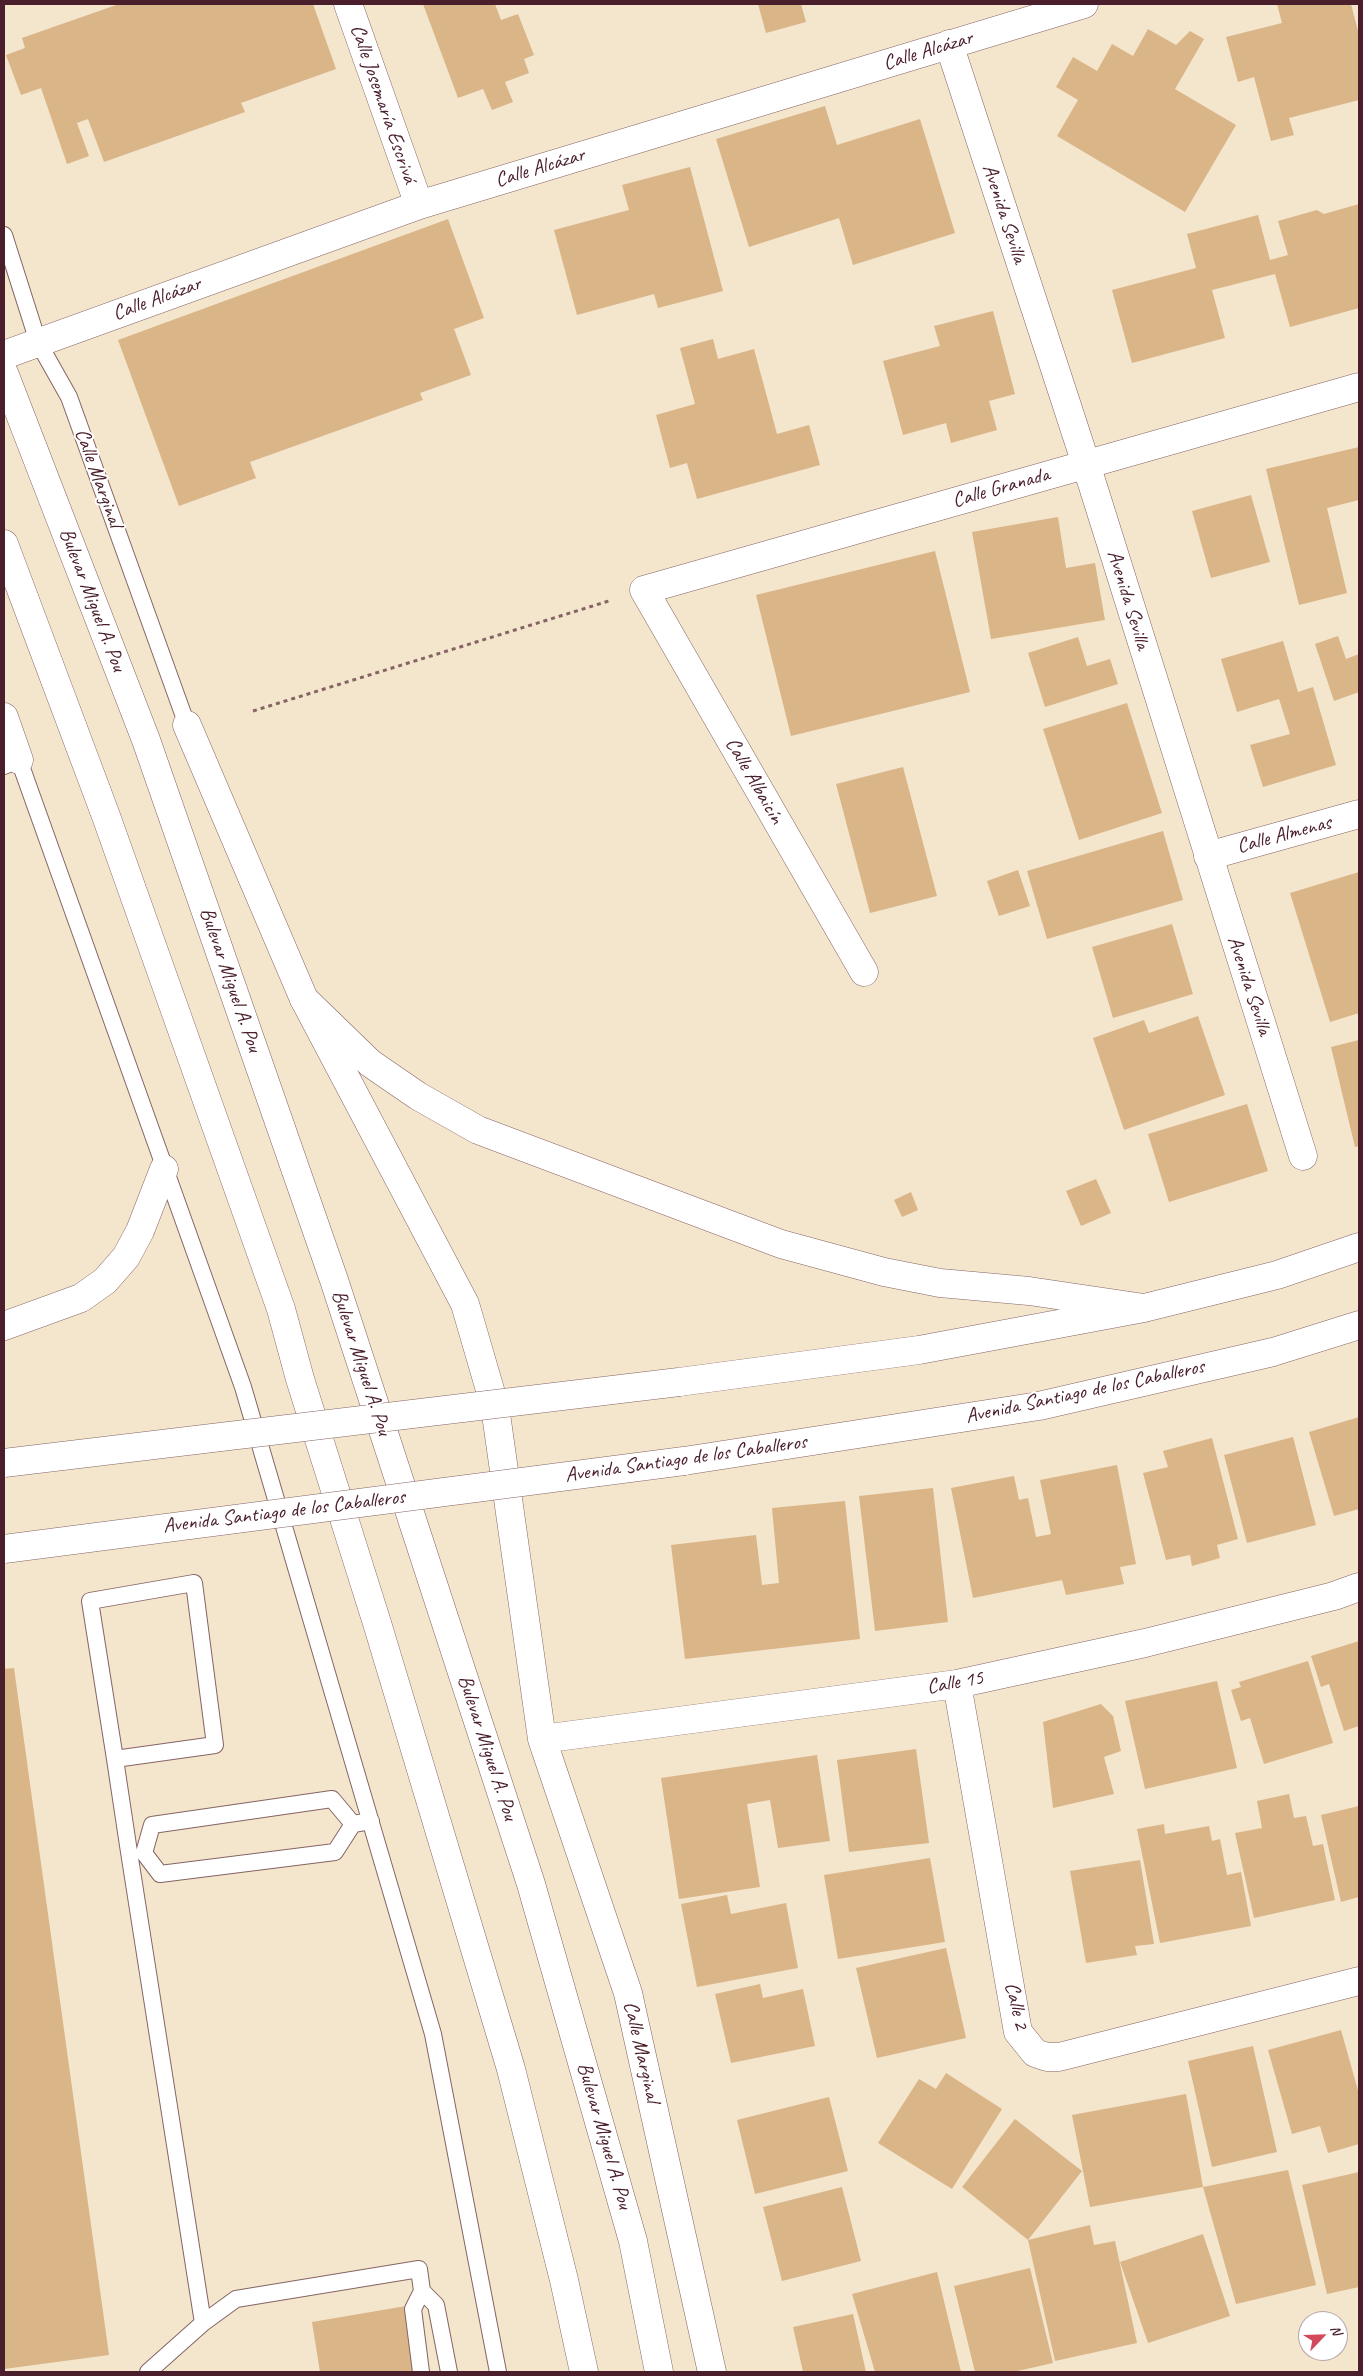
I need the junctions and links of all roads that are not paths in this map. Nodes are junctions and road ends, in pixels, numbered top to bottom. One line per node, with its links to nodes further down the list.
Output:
1 (348, 4): 4 (main road, Calle Josemaría Escrivá)
2 (1084, 4): 3 (main road, Calle Alcázar)
3 (949, 44): 4 (main road, Calle Alcázar); 10 (main road, Avenida Sevilla)
4 (419, 205): 6 (main road, Calle Alcázar)
5 (4, 235): 6 (lane, Calle Marginal)
6 (38, 342): 7 (main road, Calle Alcázar); 14 (lane, Calle Marginal)
7 (4, 355)
8 (4, 373): 43 (main road, Bulevar Miguel A. Pou)
9 (1359, 387): 10 (main road, Calle Granada)
10 (1086, 464): 12 (main road, Calle Granada); 17 (main road, Avenida Sevilla)
11 (4, 544): 42 (main road)
12 (644, 590): 18 (main road, Calle Albaicín)
13 (4, 718): 15 (main road)
14 (188, 725): 19 (main road, Calle Marginal)
15 (12, 763): 21 (lane)
16 (1359, 814): 17 (main road, Calle Almenas)
17 (1208, 856): 20 (main road, Avenida Sevilla)
18 (864, 972)
19 (304, 999): 23 (main road); 30 (main road, Calle Marginal)
20 (1303, 1156)
21 (164, 1169): 25 (main road); 32 (lane)
22 (1359, 1247): 23 (main road)
23 (1144, 1308): 26 (main road, bridge)
24 (1359, 1325): 27 (main road, Avenida Santiago de los Caballeros, bridge)
25 (4, 1326)
26 (4, 1463)
27 (4, 1549)
28 (1359, 1587): 29 (main road, Calle 15)
29 (957, 1684): 30 (main road, Calle 15); 35 (main road, Calle 2)
30 (542, 1739): 44 (main road, Calle Marginal)
31 (114, 1759): 31 (lane); 34 (lane)
32 (371, 1821): 33 (lane); 41 (lane)
33 (353, 1824): 34 (lane); 34 (lane)
34 (137, 1853): 37 (lane)
35 (1359, 1981)
36 (422, 2292): 37 (lane); 39 (lane); 40 (lane)
37 (203, 2323): 38 (lane)
38 (148, 2372)
39 (421, 2372)
40 (449, 2372)
41 (498, 2372)
42 (584, 2372)
43 (659, 2372)
44 (712, 2372)

